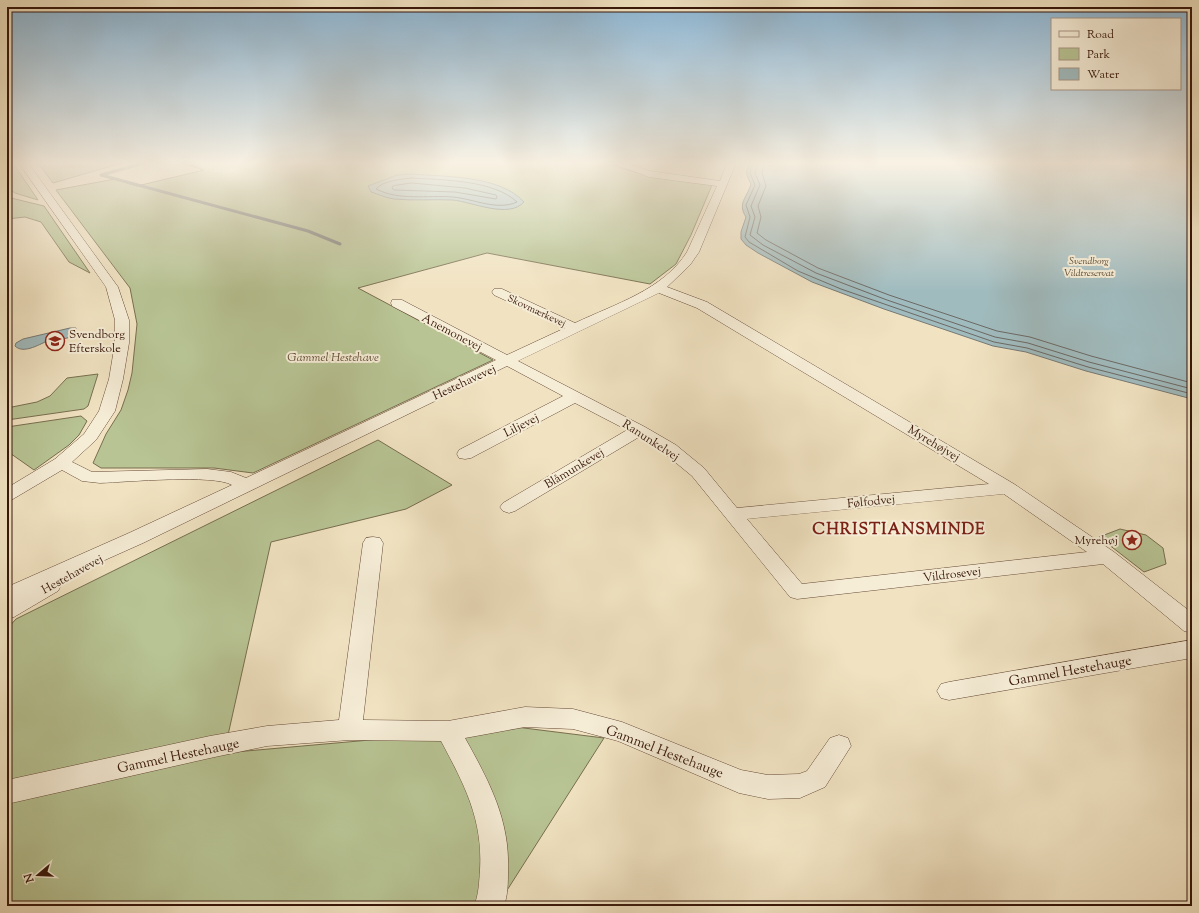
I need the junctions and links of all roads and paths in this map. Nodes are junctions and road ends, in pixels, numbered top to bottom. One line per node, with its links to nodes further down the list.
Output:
1 (54, 206): 11 (street)
2 (713, 206): 3 (street, Hestehavevej)
3 (659, 288): 6 (street, Hestehavevej); 13 (street, Myrehøjvej)
4 (498, 292): 6 (street, Skovmærkevej)
5 (397, 303): 7 (street, Anemonevej)
6 (576, 328): 7 (street, Hestehavevej)
7 (507, 361): 8 (street, Ranunkelvej); 12 (street, Hestehavevej)
8 (576, 396): 9 (street, Ranunkelvej); 10 (street, Liljevej)
9 (639, 430): 15 (street, Blåmunkevej); 16 (street, Ranunkelvej)
10 (465, 454)
11 (61, 463): 12 (street); 14 (street)
12 (244, 485): 17 (street, Hestehavevej)
13 (1008, 488): 16 (street, Følfodvej); 19 (street, Myrehøjvej)
14 (7, 494)
15 (509, 507)
16 (733, 514): 20 (street, Ranunkelvej)
17 (136, 538): 21 (street, Hestehavevej); 22 (street, Hestehavevej)
18 (373, 543): 26 (street)
19 (1107, 557): 20 (street, Vildrosevej); 23 (street, Myrehøjvej)
20 (796, 592)
21 (7, 594)
22 (7, 611)
23 (1192, 625)
24 (1192, 649): 25 (street, Gammel Hestehauge)
25 (949, 691)
26 (350, 730): 27 (street, Gammel Hestehauge); 29 (street, Gammel Hestehauge)
27 (448, 731): 28 (street, Gammel Hestehauge); 30 (street)
28 (839, 746)
29 (7, 792)
30 (489, 906)

